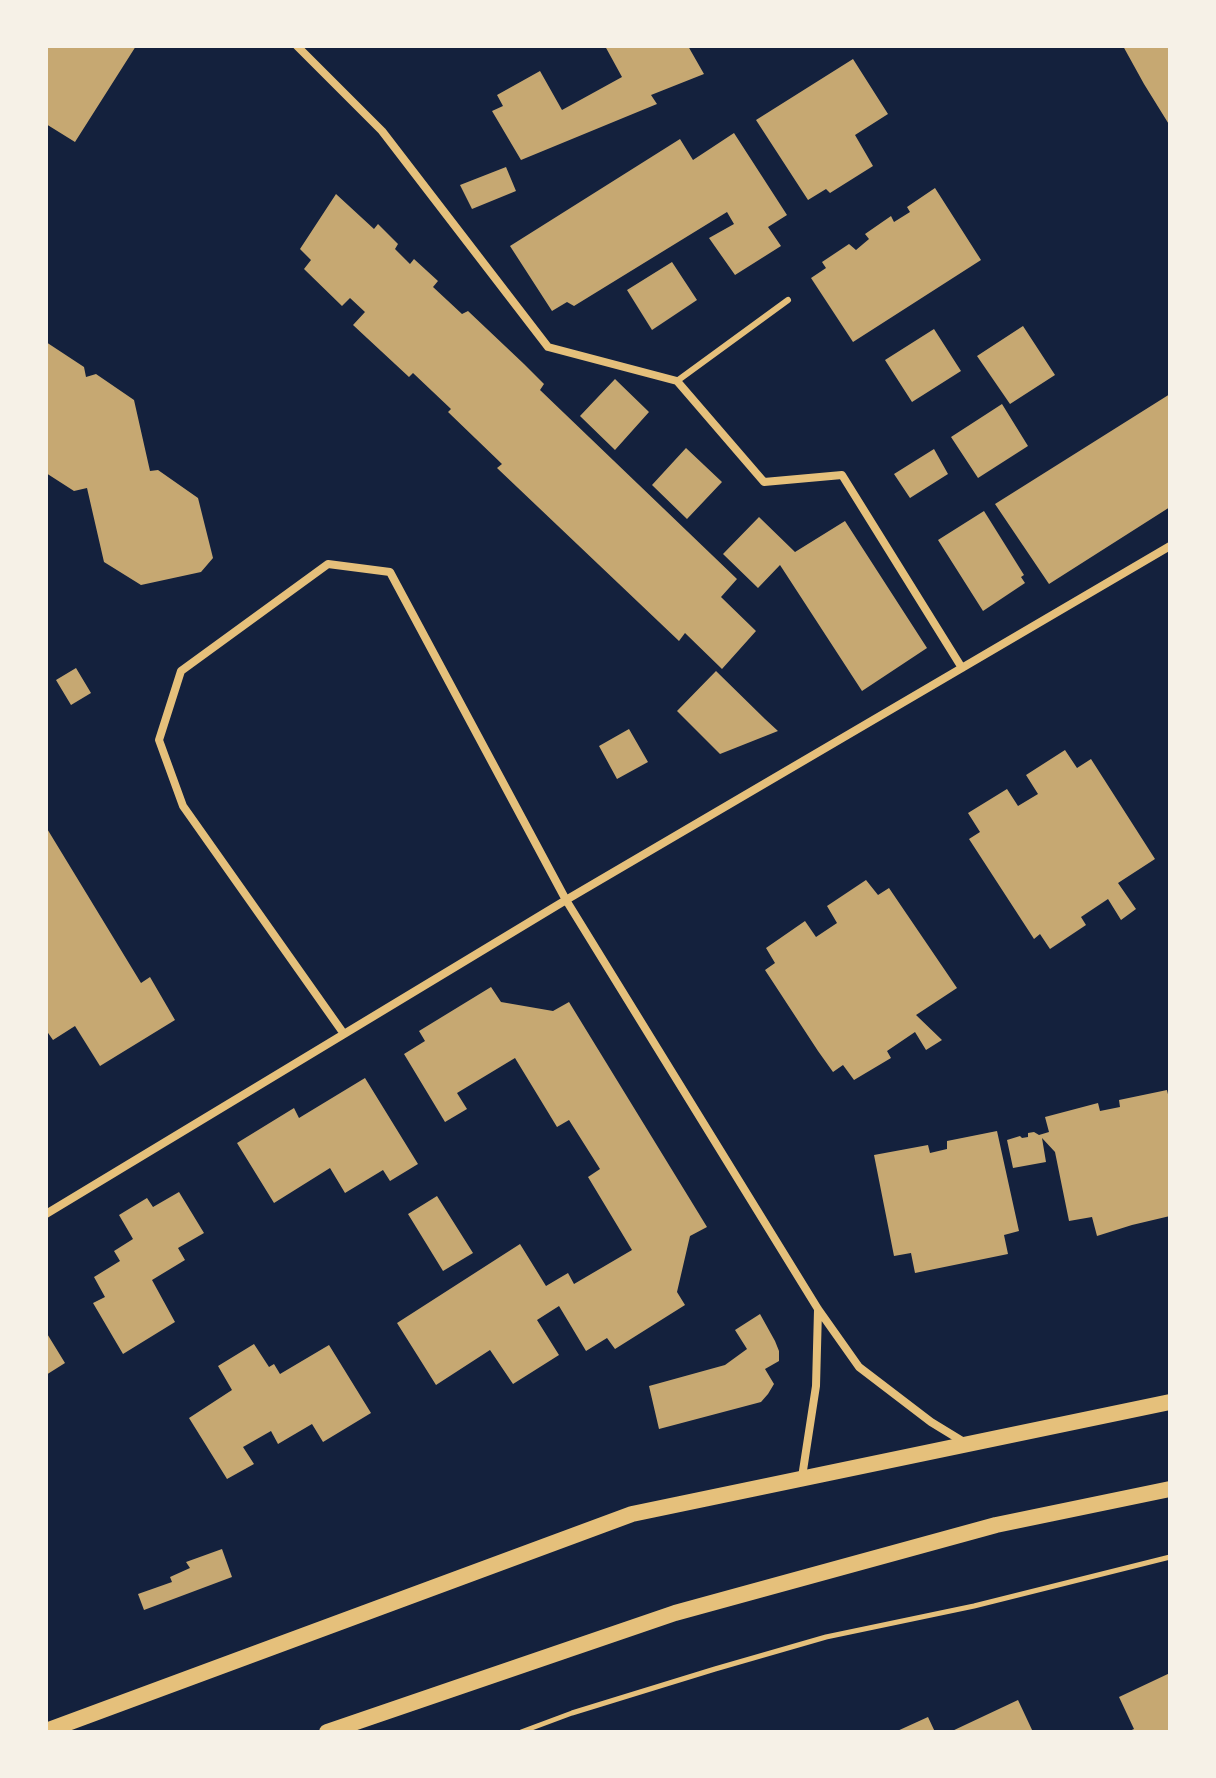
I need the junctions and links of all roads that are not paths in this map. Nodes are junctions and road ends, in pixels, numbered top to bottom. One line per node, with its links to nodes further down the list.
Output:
1 (297, 46): 3 (street)
2 (788, 300): 3 (lane)
3 (677, 381): 5 (street)
4 (1170, 546): 5 (street)
5 (962, 668): 6 (street)
6 (566, 900): 7 (street); 7 (street); 9 (street)
7 (344, 1034): 8 (street)
8 (46, 1214)
9 (818, 1309): 11 (street); 12 (street)
10 (1170, 1402): 11 (main road)
11 (967, 1444): 12 (main road)
12 (802, 1477): 14 (main road)
13 (1170, 1489): 15 (main road)
14 (46, 1731)
15 (327, 1732)

